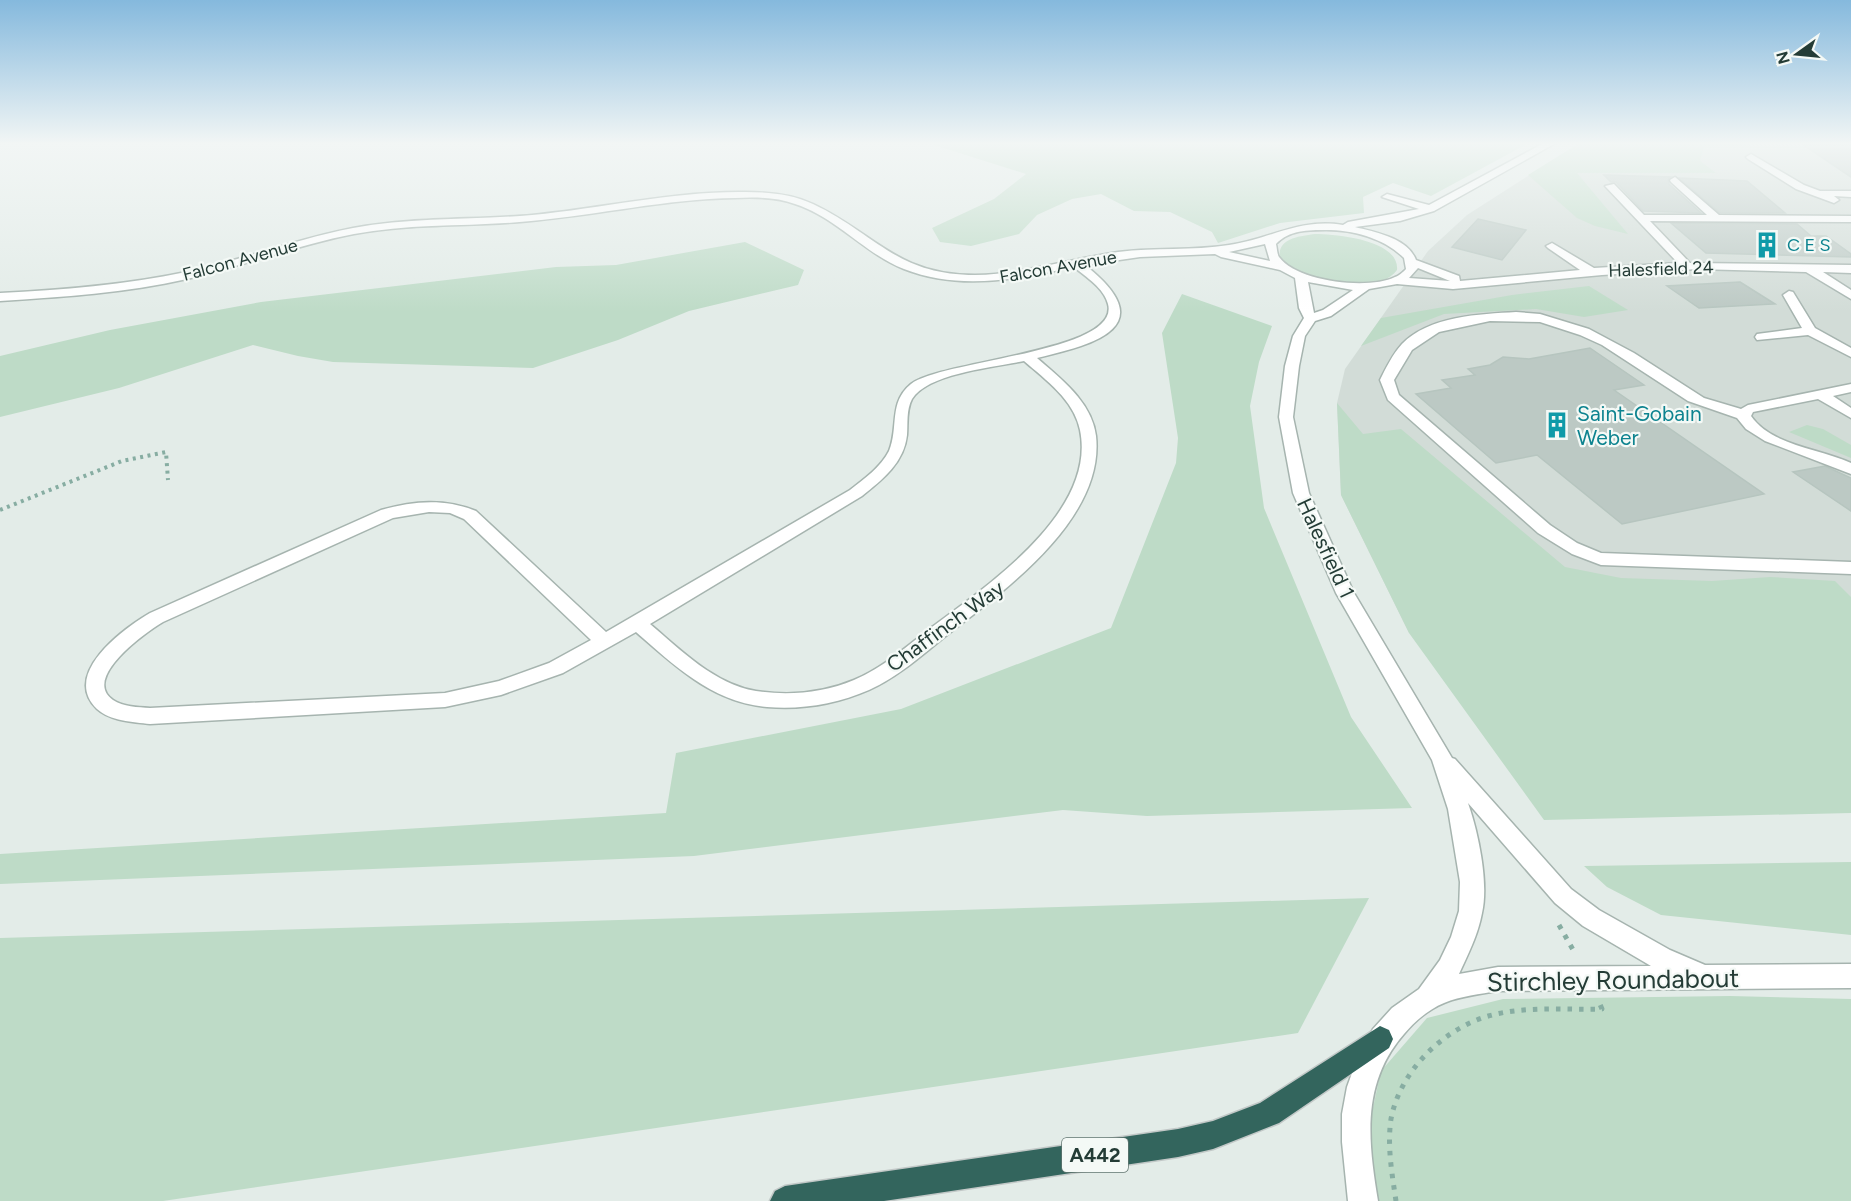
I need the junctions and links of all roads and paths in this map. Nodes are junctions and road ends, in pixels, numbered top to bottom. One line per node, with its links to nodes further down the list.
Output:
1 (659, 200): 32 (street, Falcon Avenue)
2 (789, 200): 20 (street, Falcon Avenue)
3 (1398, 200): 8 (street)
4 (1447, 200): 8 (street)
5 (1624, 200): 11 (street)
6 (1697, 200): 12 (street)
7 (1834, 200): 9 (street)
8 (1431, 209): 10 (street)
9 (1851, 212)
10 (1410, 217): 14 (street); 16 (street)
11 (1642, 219): 12 (street); 22 (street)
12 (1717, 219): 13 (street)
13 (1851, 219)
14 (1334, 227): 15 (street); 16 (street)
15 (1274, 239): 18 (street, Falcon Avenue); 21 (street)
16 (1396, 244): 19 (street)
17 (1552, 246): 25 (street)
18 (1211, 251): 20 (street, Falcon Avenue); 21 (street, Falcon Avenue)
19 (1412, 262): 27 (street); 28 (street, Halesfield 24)
20 (1077, 264): 37 (street)
21 (1283, 267): 26 (street)
22 (1688, 267): 23 (street, Halesfield 24); 25 (street, Halesfield 24)
23 (1809, 268): 24 (street, Halesfield 24); 31 (street)
24 (1851, 269)
25 (1592, 272): 28 (street, Halesfield 24)
26 (1301, 276): 29 (street); 33 (street)
27 (1400, 281): 28 (street, Halesfield 24); 29 (street)
28 (1471, 284)
29 (1365, 287): 33 (street)
30 (1789, 295): 34 (street)
31 (1851, 295)
32 (0, 297)
33 (1310, 318): 48 (street, Halesfield 1)
34 (1810, 331): 35 (street); 36 (street)
35 (1762, 337)
36 (1851, 353)
37 (1026, 356): 46 (street); 46 (street, Chaffinch Way)
38 (1851, 388): 39 (street)
39 (1820, 394): 40 (street); 41 (street)
40 (1851, 414)
41 (1743, 416): 42 (street); 45 (street)
42 (1851, 469)
43 (168, 480): 44 (path)
44 (0, 510)
45 (1851, 568)
46 (637, 623): 47 (street)
47 (604, 641): 47 (street)
48 (1442, 759): 52 (street, Halesfield 1); 53 (street, Halesfield 1)
49 (1556, 919): 50 (path)
50 (1575, 954)
51 (1851, 976): 52 (street, Stirchley Roundabout)
52 (1706, 978): 53 (street, Stirchley Roundabout)
53 (1428, 997): 55 (street, Stirchley Roundabout)
54 (1597, 999): 58 (path)
55 (1380, 1039): 56 (highway, A442); 57 (street, Stirchley Roundabout)
56 (785, 1201)
57 (1363, 1201)
58 (1396, 1201)

